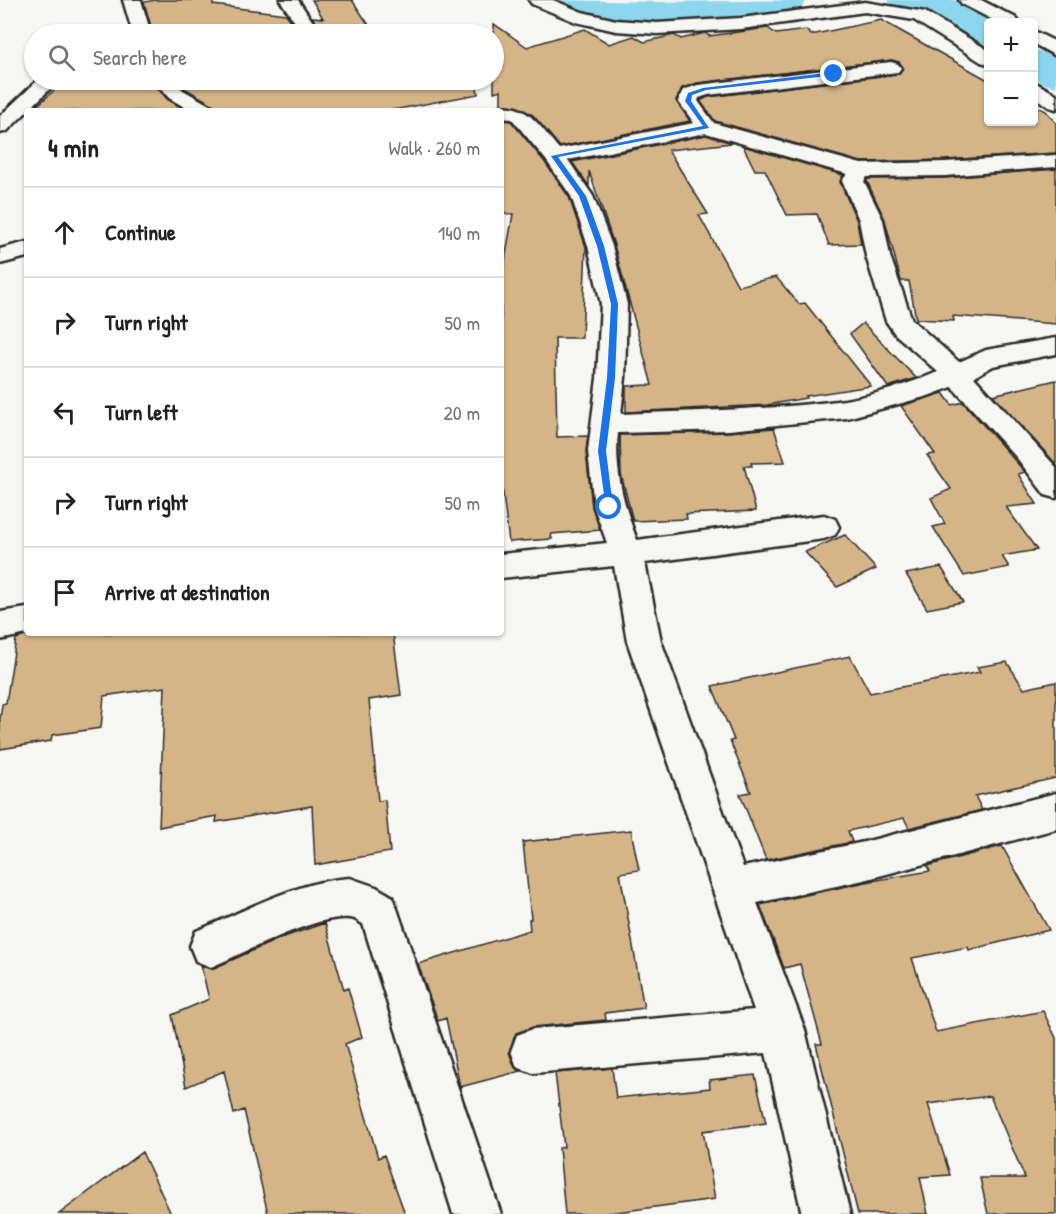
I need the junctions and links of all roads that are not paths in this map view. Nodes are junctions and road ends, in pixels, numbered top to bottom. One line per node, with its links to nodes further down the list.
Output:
1 (132, 0): 6 (street)
2 (289, 0): 7 (street)
3 (538, 0): 10 (street)
4 (968, 0): 5 (street)
5 (1002, 18)
6 (139, 24)
7 (305, 24)
8 (1038, 39): 9 (street)
9 (1056, 50)
10 (984, 56)
11 (891, 68): 19 (street)
12 (39, 90): 18 (street)
13 (172, 90): 16 (street)
14 (1038, 91): 15 (street)
15 (1056, 103)
16 (201, 108)
17 (504, 112): 20 (street)
18 (0, 127)
19 (707, 127): 20 (street); 22 (street)
20 (554, 156): 27 (street)
21 (1056, 161): 22 (street)
22 (860, 171): 26 (street)
23 (24, 250): 24 (street)
24 (0, 257)
25 (1056, 346): 26 (street)
26 (957, 375): 27 (street); 28 (street)
27 (606, 424): 30 (street)
28 (1056, 487)
29 (824, 527): 30 (street)
30 (627, 553): 31 (street); 35 (street)
31 (504, 566)
32 (24, 622): 33 (street)
33 (0, 626)
34 (1056, 811): 35 (street)
35 (731, 889): 37 (street)
36 (211, 946): 39 (street)
37 (783, 1030): 38 (street); 40 (street)
38 (533, 1051)
39 (477, 1214)
40 (826, 1214)

